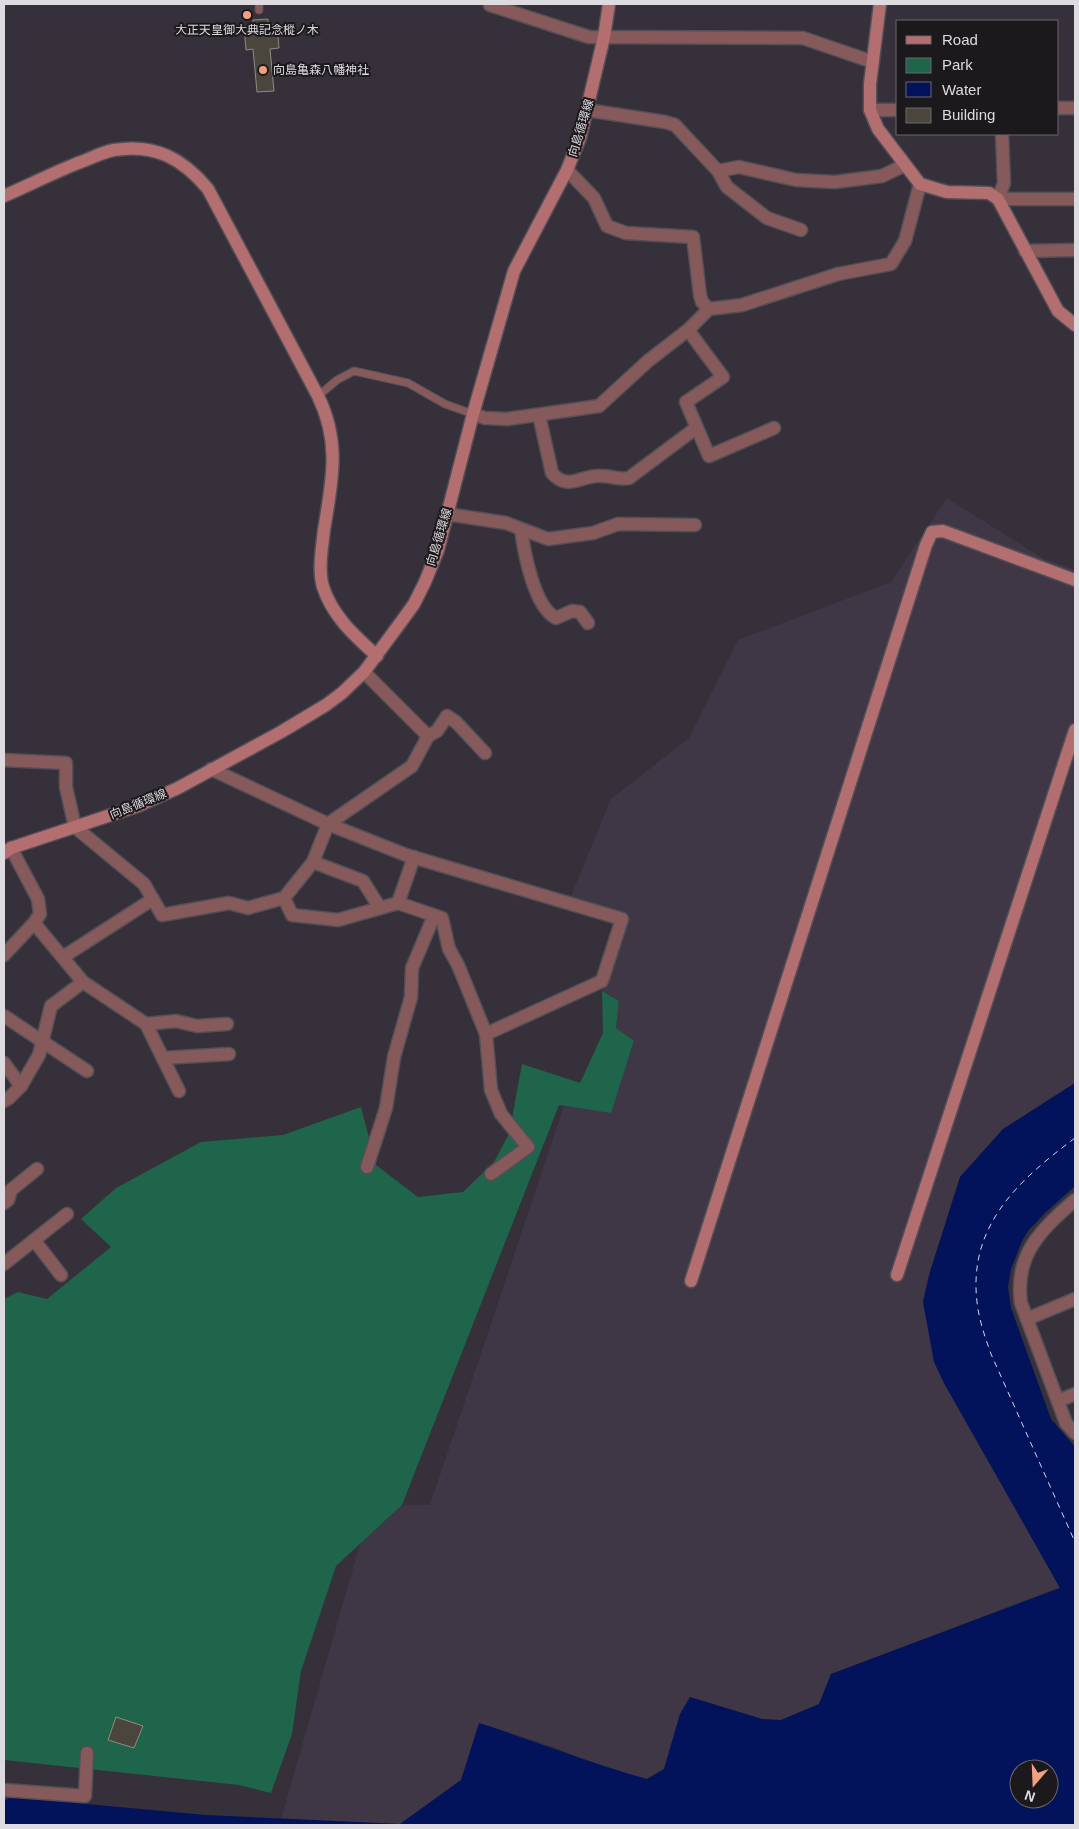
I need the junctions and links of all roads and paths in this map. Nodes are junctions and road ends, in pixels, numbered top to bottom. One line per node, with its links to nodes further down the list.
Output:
1 (490, 4): 4 (street)
2 (609, 4): 4 (street, 向島循環線)
3 (880, 4): 5 (street)
4 (604, 38): 5 (street); 8 (street, 向島循環線)
5 (873, 62): 9 (street)
6 (1059, 108): 7 (street)
7 (1075, 108)
8 (588, 110): 13 (street, 向島循環線); 14 (street)
9 (870, 110): 10 (street); 12 (street)
10 (896, 110)
11 (1002, 135): 17 (street)
12 (905, 165): 14 (street); 15 (street)
13 (567, 170): 22 (street); 26 (street, 向島循環線)
14 (718, 171): 19 (street)
15 (920, 184): 17 (street); 22 (street)
16 (4, 196): 25 (street)
17 (998, 199): 18 (street); 20 (street)
18 (1075, 199)
19 (801, 230)
20 (1025, 250): 21 (street); 23 (street)
21 (1075, 250)
22 (709, 309): 24 (street)
23 (1075, 326)
24 (688, 330): 27 (street); 28 (street)
25 (318, 396): 26 (lane); 35 (street)
26 (473, 414): 27 (street); 30 (street, 向島循環線)
27 (539, 415): 28 (street)
28 (696, 428): 29 (street)
29 (774, 428)
30 (447, 514): 32 (street); 35 (street, 向島循環線)
31 (695, 525): 32 (street)
32 (521, 529): 34 (street)
33 (1075, 580): 78 (street)
34 (588, 623)
35 (377, 656): 36 (street, 向島循環線)
36 (364, 672): 38 (street); 41 (street, 向島循環線)
37 (1075, 730): 77 (street)
38 (428, 736): 39 (street); 42 (street)
39 (485, 753)
40 (4, 760): 43 (street)
41 (211, 769): 42 (street); 43 (street, 向島循環線)
42 (328, 824): 45 (street); 46 (street)
43 (75, 827): 44 (street, 向島循環線); 48 (street)
44 (7, 851): 52 (street)
45 (414, 857): 49 (street); 59 (street)
46 (313, 862): 47 (street); 50 (street)
47 (284, 898): 48 (street); 50 (street)
48 (153, 899): 54 (street)
49 (398, 903): 50 (street); 51 (street)
50 (380, 908)
51 (434, 916): 59 (street); 68 (street)
52 (34, 923): 53 (street); 54 (street)
53 (4, 955)
54 (62, 958): 55 (street)
55 (83, 982): 57 (street); 60 (street)
56 (4, 1016): 60 (street)
57 (146, 1024): 58 (street); 62 (street)
58 (227, 1024)
59 (486, 1034): 70 (street)
60 (43, 1042): 64 (street); 65 (street)
61 (229, 1054): 62 (street)
62 (163, 1058): 66 (street)
63 (4, 1063): 65 (street)
64 (87, 1071)
65 (21, 1086): 67 (street)
66 (179, 1091)
67 (4, 1101)
68 (367, 1167)
69 (37, 1169): 72 (street)
70 (491, 1174)
71 (1075, 1200): 80 (street)
72 (4, 1203)
73 (67, 1214): 74 (street)
74 (34, 1240): 75 (street); 76 (street)
75 (4, 1264)
76 (61, 1275)
77 (897, 1275)
78 (691, 1281)
79 (1075, 1299): 80 (street)
80 (1027, 1319): 82 (street)
81 (1075, 1394): 82 (street)
82 (1058, 1401): 83 (street)
83 (1075, 1433)
84 (87, 1753): 85 (street)
85 (4, 1790)

